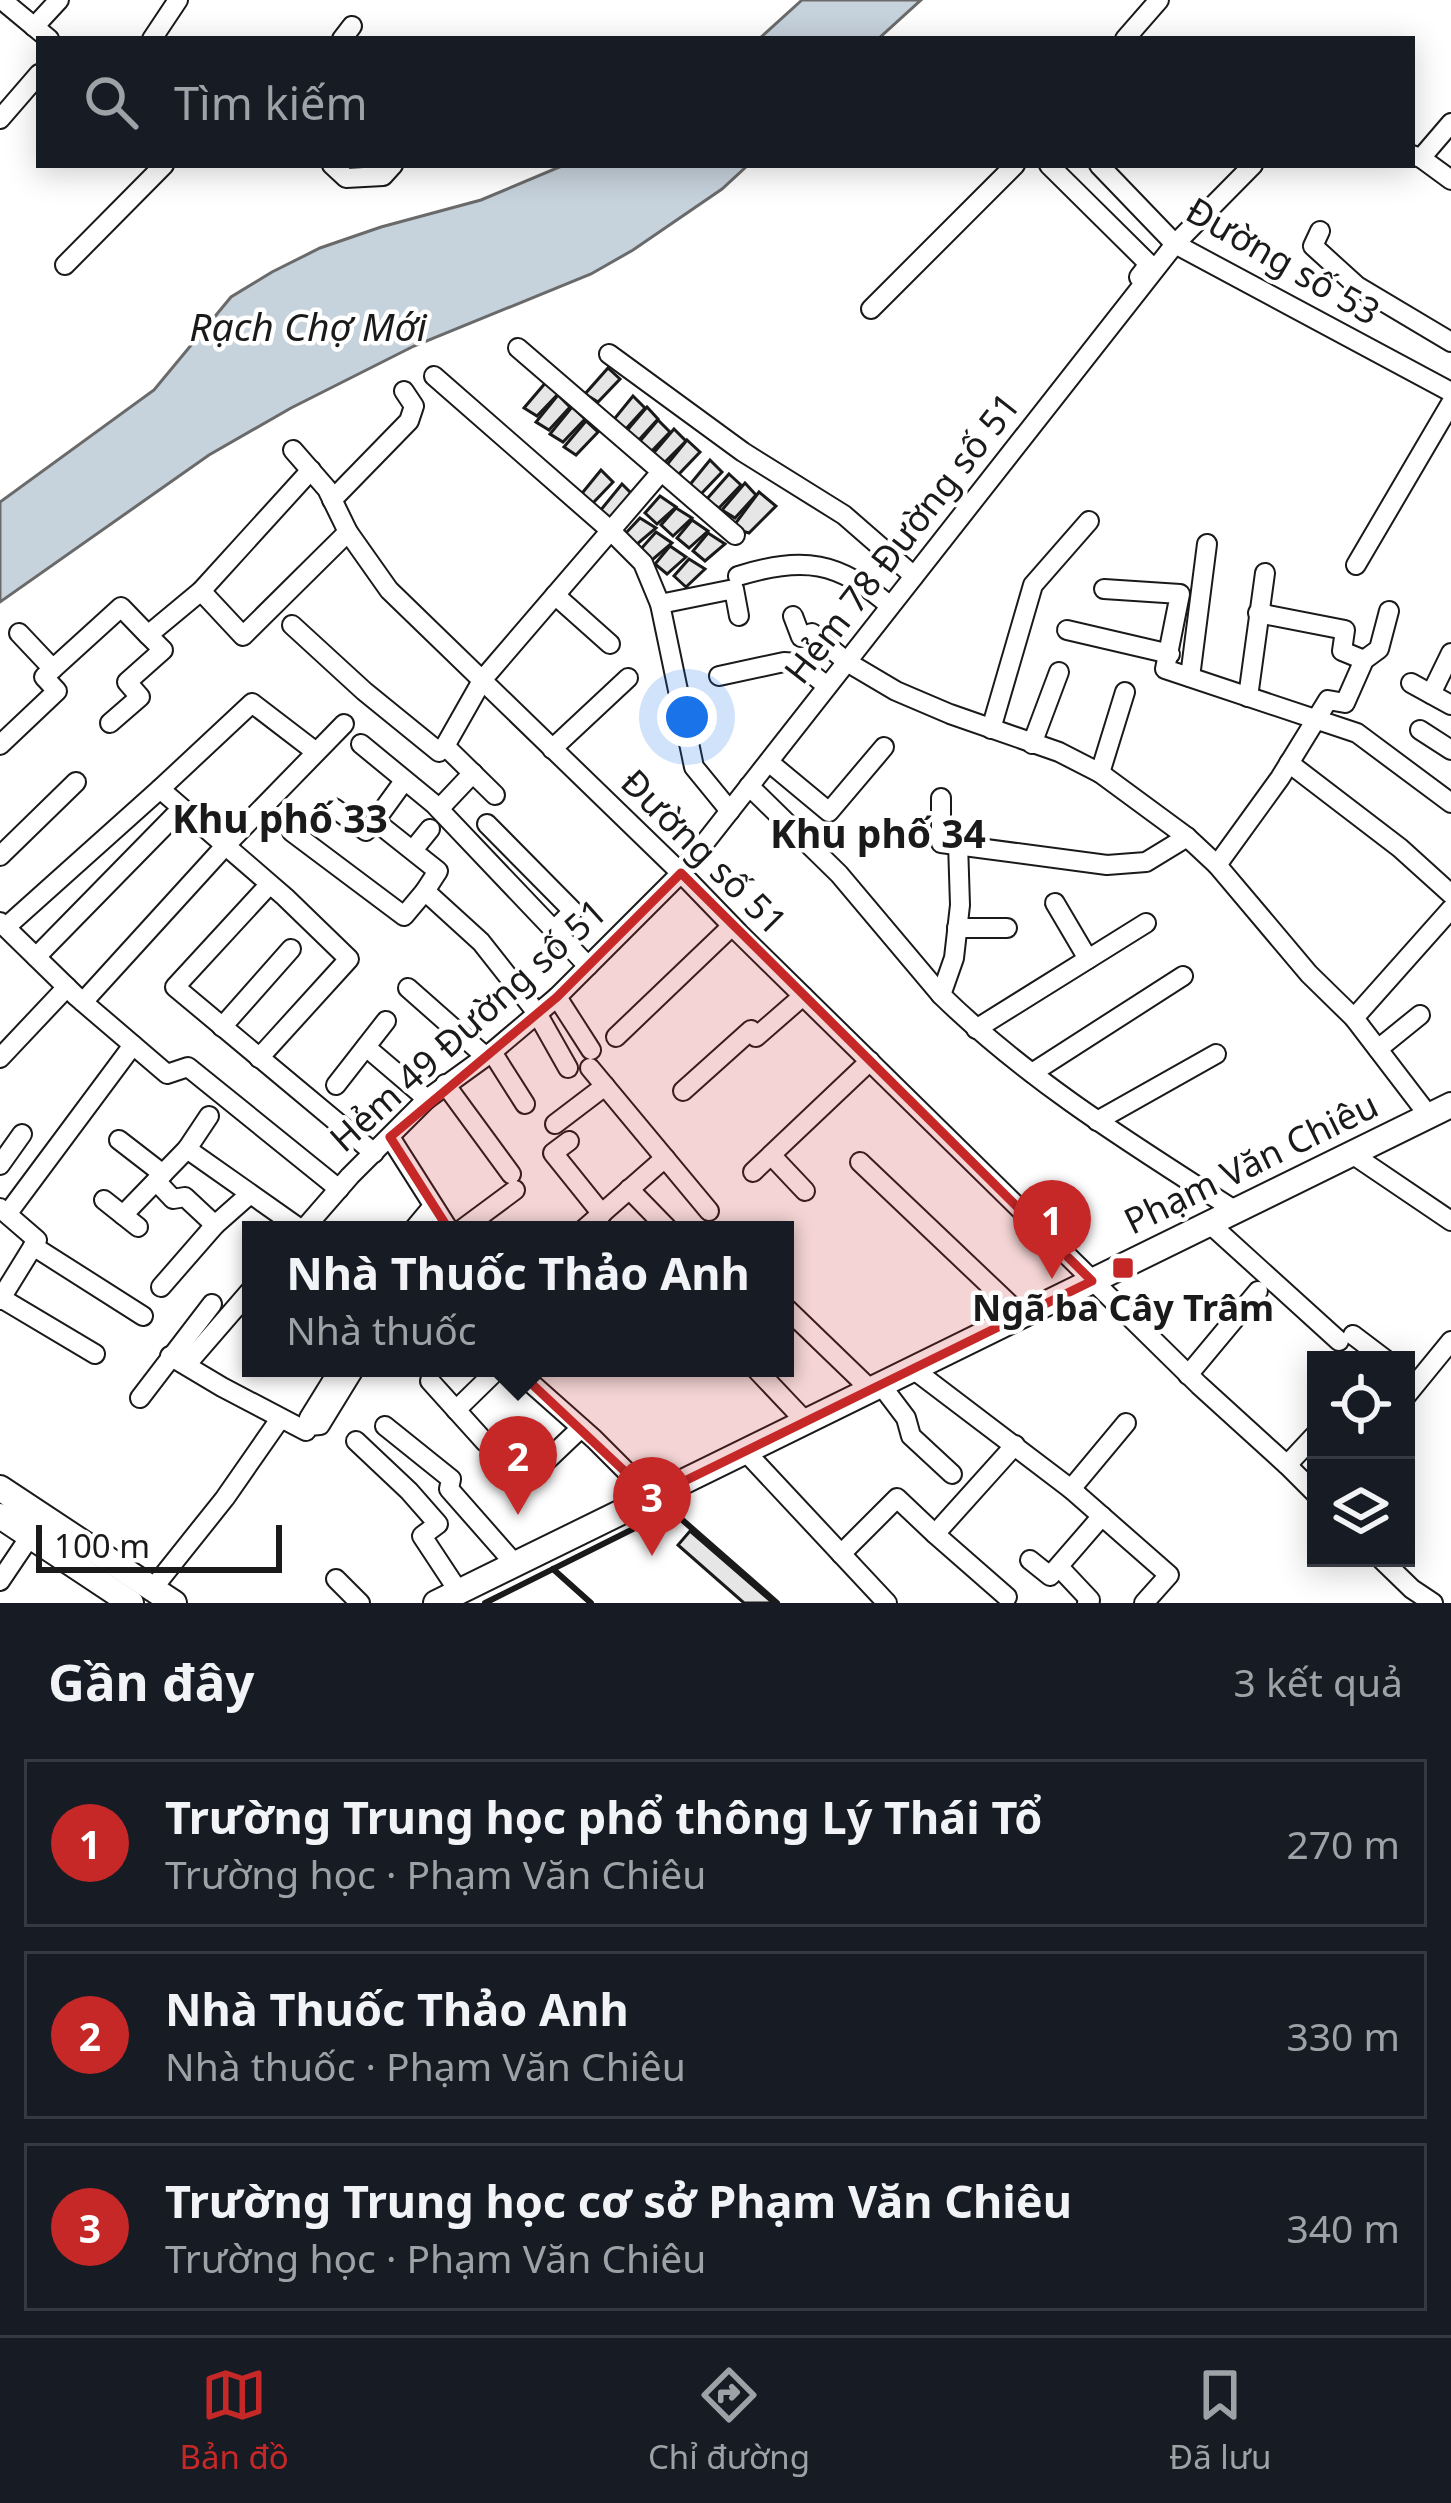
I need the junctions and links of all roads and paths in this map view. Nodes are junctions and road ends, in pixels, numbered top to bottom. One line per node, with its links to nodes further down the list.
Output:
1 (2, 0): 5 (street)
2 (59, 0): 5 (street)
3 (178, 0): 6 (street)
4 (1159, 0): 7 (street)
5 (41, 33)
6 (154, 36)
7 (1128, 36)
8 (36, 77): 9 (street)
9 (0, 119)
10 (1451, 123): 11 (street)
11 (1416, 157): 19 (street)
12 (161, 168): 22 (street)
13 (335, 168): 14 (street)
14 (390, 168)
15 (1008, 168): 23 (street)
16 (1052, 168): 28 (street)
17 (1103, 168): 21 (street, Đường số 53)
18 (1250, 168): 21 (street, Hẻm 78 Đường số 51)
19 (1451, 180)
20 (1320, 231): 24 (street)
21 (1175, 244): 30 (street, Đường số 53); 44 (street, Hẻm 78 Đường số 51)
22 (65, 265)
23 (871, 309)
24 (1451, 342)
25 (518, 348): 34 (street)
26 (609, 354): 44 (street)
27 (434, 376): 37 (street)
28 (1052, 382)
29 (404, 391): 35 (street)
30 (1451, 392)
31 (1451, 403): 41 (street)
32 (293, 450): 33 (street, Đường số 51)
33 (310, 470): 35 (street, Đường số 51); 46 (street)
34 (661, 472): 37 (street); 39 (street)
35 (332, 500): 38 (street, Đường số 51)
36 (1090, 521): 78 (street)
37 (610, 530): 47 (street); 48 (street)
38 (348, 532): 46 (street); 68 (street, Đường số 51)
39 (735, 535)
40 (1207, 544): 66 (street)
41 (1356, 565)
42 (1264, 573): 51 (street)
43 (738, 576): 49 (street)
44 (914, 576): 49 (street, Hẻm 78 Đường số 51)
45 (1104, 589): 60 (street)
46 (201, 591): 57 (street)
47 (555, 595): 58 (street); 68 (street)
48 (660, 604): 52 (street); 102 (street)
49 (890, 606): 62 (street, Hẻm 78 Đường số 51)
50 (1389, 611): 61 (street)
51 (1258, 613): 61 (street); 73 (street)
52 (740, 616)
53 (794, 616): 62 (street)
54 (292, 625): 83 (street)
55 (1067, 630): 60 (street)
56 (19, 633): 63 (street)
57 (148, 635): 63 (street); 76 (street)
58 (610, 644)
59 (1451, 653): 72 (street)
60 (1170, 654): 66 (street)
61 (1364, 660): 75 (street)
62 (847, 662): 70 (street, Hẻm 78 Đường số 51); 78 (street)
63 (53, 669): 82 (street)
64 (1059, 672): 81 (street)
65 (719, 676): 70 (street)
66 (1190, 677): 73 (street)
67 (628, 678): 85 (street)
68 (483, 679): 83 (street); 85 (street, Đường số 51)
69 (1411, 682): 72 (street)
70 (827, 686): 88 (street, Hẻm 78 Đường số 51)
71 (1125, 692): 91 (street)
72 (1431, 694): 74 (street)
73 (1248, 697): 75 (street)
74 (1451, 705)
75 (1316, 719): 89 (street); 98 (street)
76 (110, 723)
77 (344, 724): 87 (street)
78 (991, 729): 81 (street)
79 (1420, 730): 86 (street)
80 (361, 744): 93 (street)
81 (1032, 744): 91 (street)
82 (0, 745)
83 (445, 746): 90 (street)
84 (884, 747): 88 (street)
85 (552, 748): 113 (street, Đường số 51)
86 (1451, 750)
87 (316, 752): 95 (street); 109 (street)
88 (770, 763): 94 (street, Hẻm 78 Đường số 51)
89 (1289, 763): 112 (street); 116 (street)
90 (472, 773): 96 (street); 101 (street)
91 (1100, 773): 107 (street)
92 (76, 782): 111 (street)
93 (404, 782): 101 (street); 103 (street)
94 (749, 786): 102 (street, Hẻm 78 Đường số 51); 132 (street)
95 (160, 789): 100 (street); 120 (street)
96 (494, 795)
97 (941, 797): 108 (street)
98 (1451, 802)
99 (334, 808): 103 (street)
100 (181, 809): 109 (street); 126 (street)
101 (439, 809): 124 (street)
102 (730, 811): 113 (street, Hẻm 78 Đường số 51)
103 (376, 820): 110 (street)
104 (487, 824): 124 (street)
105 (430, 829): 110 (street)
106 (292, 832): 115 (street)
107 (1187, 837): 108 (street); 112 (street)
108 (958, 843): 122 (street)
109 (226, 845): 114 (street); 135 (street)
110 (412, 850): 115 (street)
111 (0, 856)
112 (1217, 866): 138 (street)
113 (681, 872): 121 (street, Đường số 51); 128 (street, Hẻm 49 Đường số 51)
114 (269, 885): 140 (street); 149 (street)
115 (425, 891): 136 (street)
116 (1451, 894)
117 (1055, 903): 127 (street)
118 (1451, 909): 138 (street)
119 (1146, 923): 127 (street)
120 (3, 924): 126 (street)
121 (732, 926): 133 (street, Đường số 51); 142 (street)
122 (957, 928): 123 (street); 132 (street)
123 (1007, 928)
124 (554, 930): 128 (street)
125 (291, 949): 140 (street)
126 (37, 957): 130 (street)
127 (1088, 959): 141 (street)
128 (588, 966): 134 (street, Hẻm 49 Đường số 51)
129 (1183, 976): 152 (street)
130 (67, 988): 135 (street); 148 (street)
131 (408, 988): 146 (street)
132 (941, 994): 141 (street)
133 (803, 996): 150 (street, Đường số 51); 156 (street)
134 (557, 997): 136 (street, Hẻm 49 Đường số 51); 155 (street)
135 (83, 1002): 143 (street)
136 (537, 1013): 146 (street, Hẻm 49 Đường số 51); 151 (street)
137 (1420, 1015): 145 (street)
138 (1354, 1018): 145 (street)
139 (386, 1021): 144 (street)
140 (222, 1027): 149 (street)
141 (976, 1028): 152 (street)
142 (616, 1037)
143 (133, 1045): 176 (street); 182 (street)
144 (366, 1047): 154 (street); 157 (street)
145 (1378, 1049): 159 (street)
146 (489, 1054): 153 (street, Hẻm 49 Đường số 51); 158 (street)
147 (1216, 1054): 161 (street)
148 (0, 1058)
149 (259, 1058): 168 (street)
150 (869, 1061): 170 (street); 197 (street, Đường số 51)
151 (568, 1068)
152 (1032, 1073): 161 (street)
153 (445, 1084): 157 (street, Hẻm 49 Đường số 51); 190 (street)
154 (336, 1085)
155 (604, 1086): 162 (street); 171 (street)
156 (683, 1091)
157 (428, 1099): 164 (street, Hẻm 49 Đường số 51)
158 (525, 1104)
159 (1440, 1111): 169 (main road, Phạm Văn Chiêu)
160 (209, 1116): 167 (street)
161 (1096, 1121): 184 (street)
162 (555, 1124)
163 (22, 1134): 173 (street)
164 (389, 1137): 168 (street, Hẻm 49 Đường số 51); 181 (street)
165 (119, 1140): 175 (street)
166 (569, 1141): 185 (street)
167 (187, 1149): 175 (street); 179 (street)
168 (374, 1153): 176 (street, Hẻm 49 Đường số 51)
169 (1352, 1154): 184 (main road, Phạm Văn Chiêu); 193 (street)
170 (771, 1155): 174 (street); 178 (street)
171 (665, 1158): 177 (street); 183 (street)
172 (860, 1162): 205 (street)
173 (0, 1165)
174 (753, 1172)
175 (160, 1178): 180 (street); 195 (street)
176 (339, 1189): 187 (street, Hẻm 49 Đường số 51)
177 (629, 1189): 185 (street); 192 (street)
178 (806, 1191)
179 (250, 1194): 186 (street); 195 (street)
180 (104, 1200)
181 (434, 1206): 188 (street); 189 (street)
182 (4, 1211): 196 (street)
183 (709, 1211)
184 (1236, 1211): 194 (main road, Phạm Văn Chiêu)
185 (602, 1214): 191 (street)
186 (290, 1221)
187 (311, 1221)
188 (421, 1221)
189 (443, 1221)
190 (471, 1221)
191 (594, 1221)
192 (660, 1221)
193 (1451, 1221)
194 (1210, 1224): 197 (main road, Phạm Văn Chiêu); 207 (street)
195 (215, 1225): 198 (street)
196 (33, 1246): 200 (street); 204 (street)
197 (1093, 1281): 205 (main road, Phạm Văn Chiêu); 211 (street, Đường số 51)
198 (161, 1287)
199 (1258, 1291): 211 (street)
200 (0, 1299): 208 (street)
201 (242, 1299): 209 (street)
202 (212, 1304): 209 (street)
203 (794, 1315): 218 (street)
204 (142, 1316)
205 (1022, 1316): 210 (main road, Phạm Văn Chiêu)
206 (1451, 1341): 216 (street)
207 (1370, 1351)
208 (94, 1354)
209 (178, 1361): 219 (street); 221 (street)
210 (913, 1369): 218 (main road, Phạm Văn Chiêu); 230 (street)
211 (1188, 1375): 232 (street, Đường số 51)
212 (490, 1377): 220 (street)
213 (524, 1377): 225 (street)
214 (763, 1377): 222 (street)
215 (339, 1378): 221 (street)
216 (1415, 1379)
217 (430, 1381): 220 (street)
218 (876, 1387): 222 (main road, Phạm Văn Chiêu); 233 (street)
219 (140, 1398)
220 (456, 1409): 228 (street)
221 (280, 1419): 249 (street)
222 (806, 1422): 231 (main road, Phạm Văn Chiêu)
223 (1126, 1424): 236 (street)
224 (385, 1426): 244 (street)
225 (581, 1428): 227 (street); 237 (street)
226 (356, 1441): 251 (street)
227 (513, 1441)
228 (485, 1442)
229 (1307, 1444): 232 (street)
230 (1015, 1445): 236 (street); 241 (street)
231 (745, 1451): 237 (main road, Phạm Văn Chiêu); 242 (street)
232 (1287, 1465): 234 (street, Đường số 51)
233 (952, 1474)
234 (1307, 1485)
235 (0, 1488): 240 (main road)
236 (1070, 1490): 239 (street)
237 (652, 1497): 244 (main road, Phạm Văn Chiêu)
238 (0, 1516): 240 (main road)
239 (1102, 1516): 245 (street); 257 (street)
240 (38, 1526): 248 (street); 249 (main road); 253 (main road)
241 (935, 1534): 242 (street); 252 (street)
242 (842, 1554): 255 (street)
243 (1030, 1560): 245 (street)
244 (515, 1564): 251 (main road, Phạm Văn Chiêu)
245 (1059, 1567): 256 (street)
246 (1386, 1567): 250 (street)
247 (336, 1579): 254 (street)
248 (0, 1581)
249 (164, 1595)
250 (1406, 1596): 258 (street)
251 (448, 1597)
252 (1007, 1597)
253 (123, 1601)
254 (360, 1603)
255 (887, 1603)
256 (1087, 1603)
257 (1144, 1603)
258 (1433, 1603)

